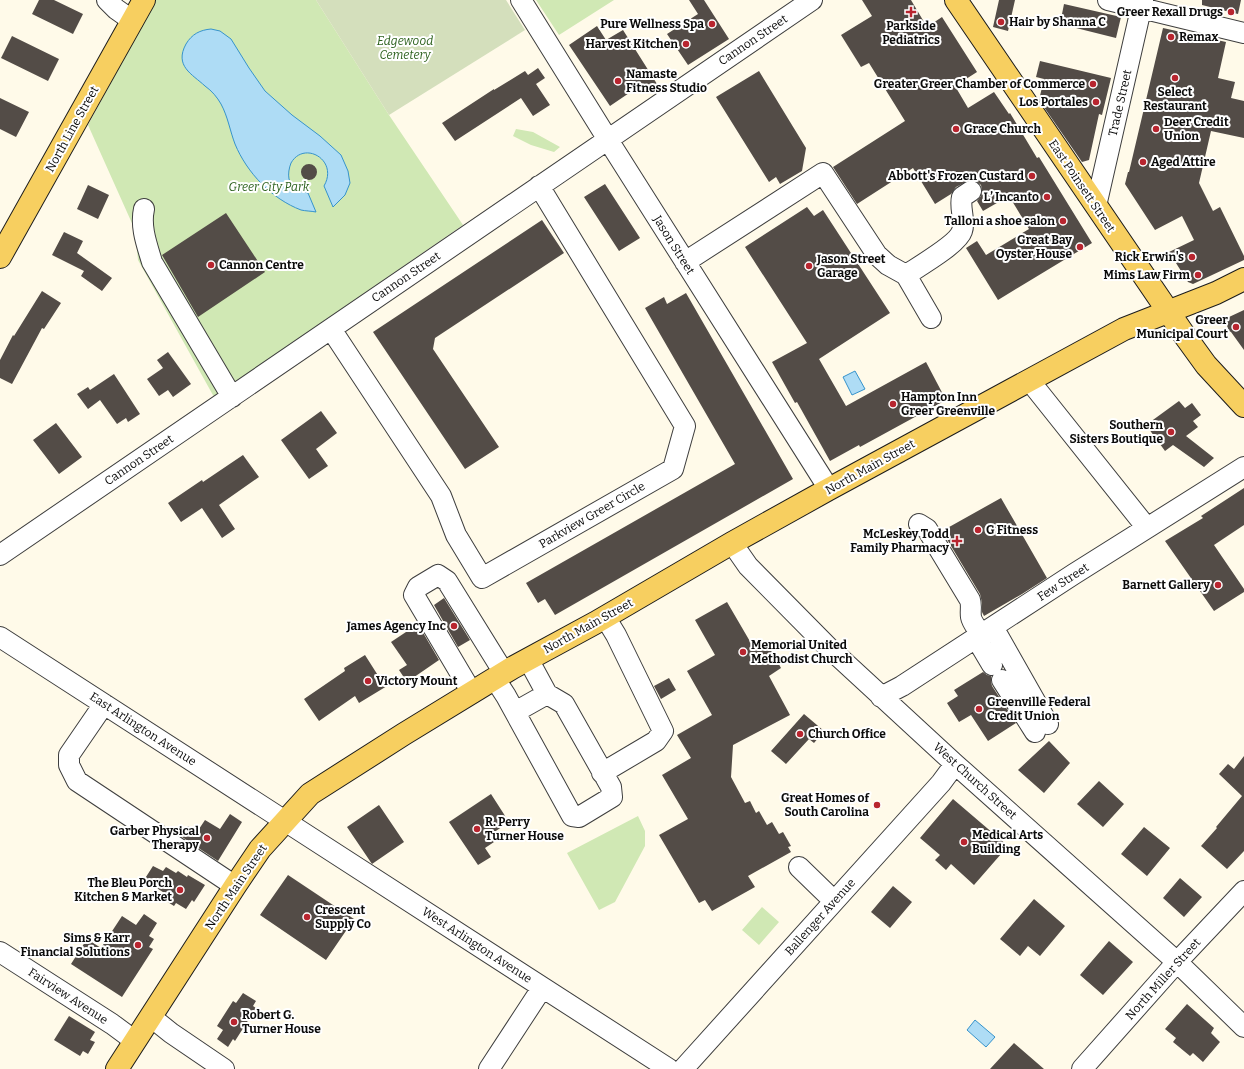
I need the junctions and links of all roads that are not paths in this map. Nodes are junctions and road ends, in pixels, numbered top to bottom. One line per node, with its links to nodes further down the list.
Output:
1 (107, 0): 8 (street)
2 (144, 0): 8 (main road, North Line Street)
3 (521, 0): 10 (street, Jason Street)
4 (812, 0): 10 (street, Cannon Street)
5 (956, 0): 12 (main road, East Poinsett Street)
6 (1108, 0): 7 (street)
7 (1142, 4): 9 (street); 11 (street, Trade Street)
8 (133, 21): 17 (main road, North Line Street)
9 (1243, 27)
10 (608, 139): 13 (street, Cannon Street); 18 (street, Jason Street)
11 (1103, 176): 12 (street); 15 (street, Trade Street)
12 (1077, 178): 15 (main road, East Poinsett Street)
13 (539, 186): 23 (street, Cannon Street); 23 (street, Parkview Greer Circle)
14 (971, 191): 19 (street)
15 (1096, 206): 21 (main road, East Poinsett Street)
16 (144, 209): 25 (street)
17 (0, 257)
18 (685, 262): 19 (street); 28 (street, Jason Street)
19 (906, 275): 22 (street)
20 (1244, 279): 21 (main road, North Main Street)
21 (1168, 311): 24 (main road, North Main Street); 26 (main road, East Poinsett Street)
22 (931, 318)
23 (331, 328): 25 (street, Cannon Street)
24 (1029, 380): 28 (main road, North Main Street); 30 (street)
25 (232, 397): 32 (street, Cannon Street)
26 (1244, 406)
27 (1244, 467): 30 (street, Few Street)
28 (829, 489): 31 (main road, North Main Street)
29 (919, 524): 34 (street)
30 (1147, 528): 34 (street, Few Street)
31 (732, 544): 33 (main road, North Main Street); 40 (street, West Church Street)
32 (0, 555)
33 (605, 617): 36 (main road, North Main Street); 44 (street)
34 (983, 633): 34 (street); 40 (street, Few Street)
35 (0, 636): 41 (street, East Arlington Avenue)
36 (528, 659): 37 (main road, North Main Street); 39 (street)
37 (500, 676): 38 (main road, North Main Street); 38 (street); 42 (street)
38 (472, 693): 45 (main road, North Main Street)
39 (547, 694): 42 (street); 44 (street)
40 (881, 697): 43 (street, West Church Street)
41 (104, 704): 45 (street, East Arlington Avenue); 47 (street)
42 (515, 712): 44 (street)
43 (955, 764): 49 (street, Ballenger Avenue); 51 (street, West Church Street)
44 (602, 773)
45 (286, 821): 47 (main road, North Main Street); 52 (street, West Arlington Avenue)
46 (800, 867): 49 (street)
47 (235, 886): 53 (main road, North Main Street)
48 (1244, 891): 51 (street, North Miller Street)
49 (834, 901): 60 (street, Ballenger Avenue)
50 (0, 952): 55 (street, Fairview Avenue)
51 (1177, 962): 54 (street, West Church Street); 61 (street, North Miller Street)
52 (542, 988): 58 (street); 59 (street, West Arlington Avenue)
53 (151, 1017): 55 (main road, North Main Street); 57 (street)
54 (1244, 1027)
55 (135, 1041): 56 (main road, North Main Street)
56 (117, 1069)
57 (224, 1069)
58 (489, 1069)
59 (669, 1069)
60 (683, 1069)
61 (1082, 1069)

